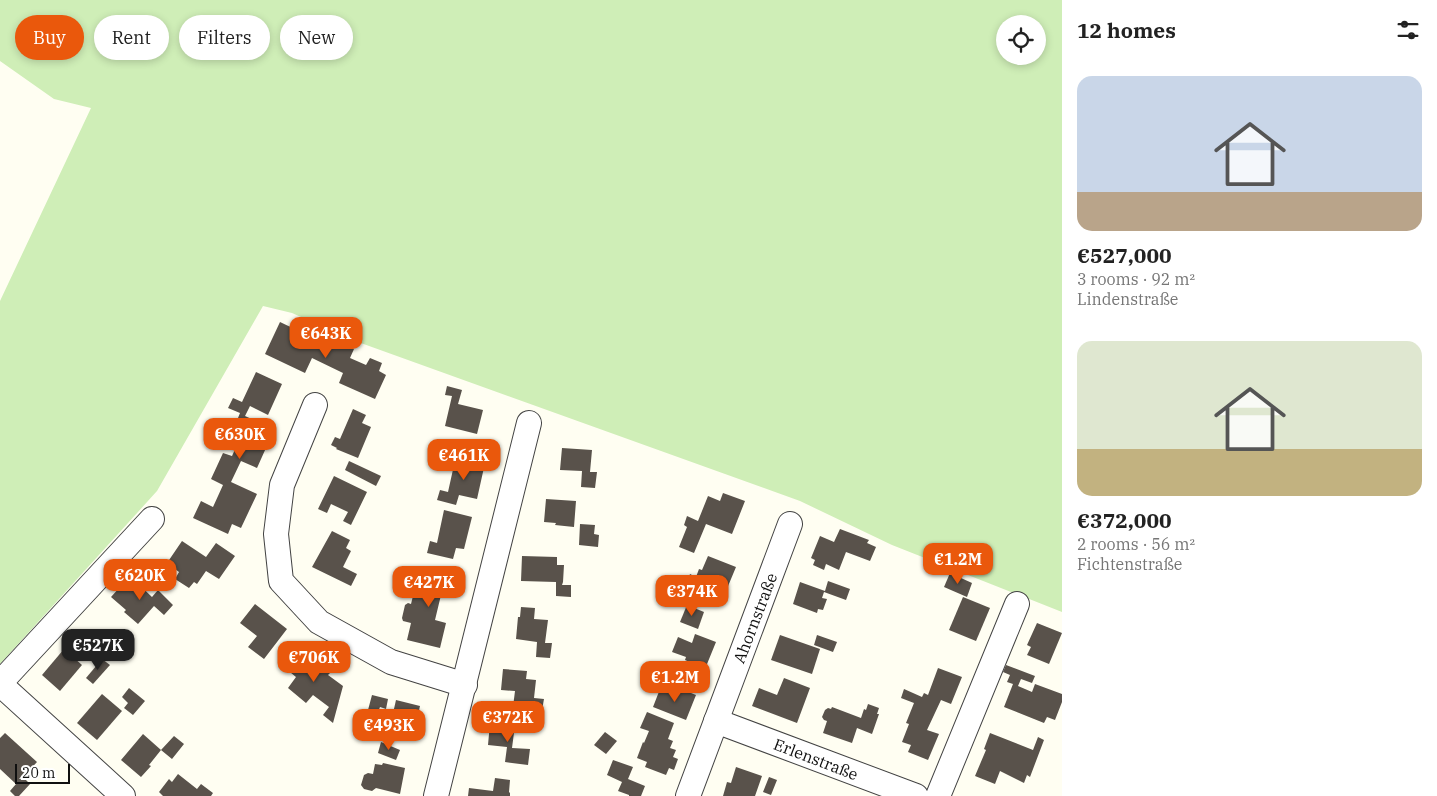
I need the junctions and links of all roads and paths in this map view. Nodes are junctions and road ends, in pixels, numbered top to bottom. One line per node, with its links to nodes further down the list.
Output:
1 (315, 405): 7 (street)
2 (530, 423): 7 (street)
3 (152, 519): 6 (street)
4 (790, 524): 8 (street, Ahornstraße)
5 (1017, 604): 13 (street)
6 (0, 683): 9 (street)
7 (464, 685): 10 (street)
8 (716, 721): 11 (street, Ahornstraße); 12 (street, Erlenstraße)
9 (123, 796)
10 (436, 796)
11 (688, 796)
12 (916, 796)
13 (938, 796)

